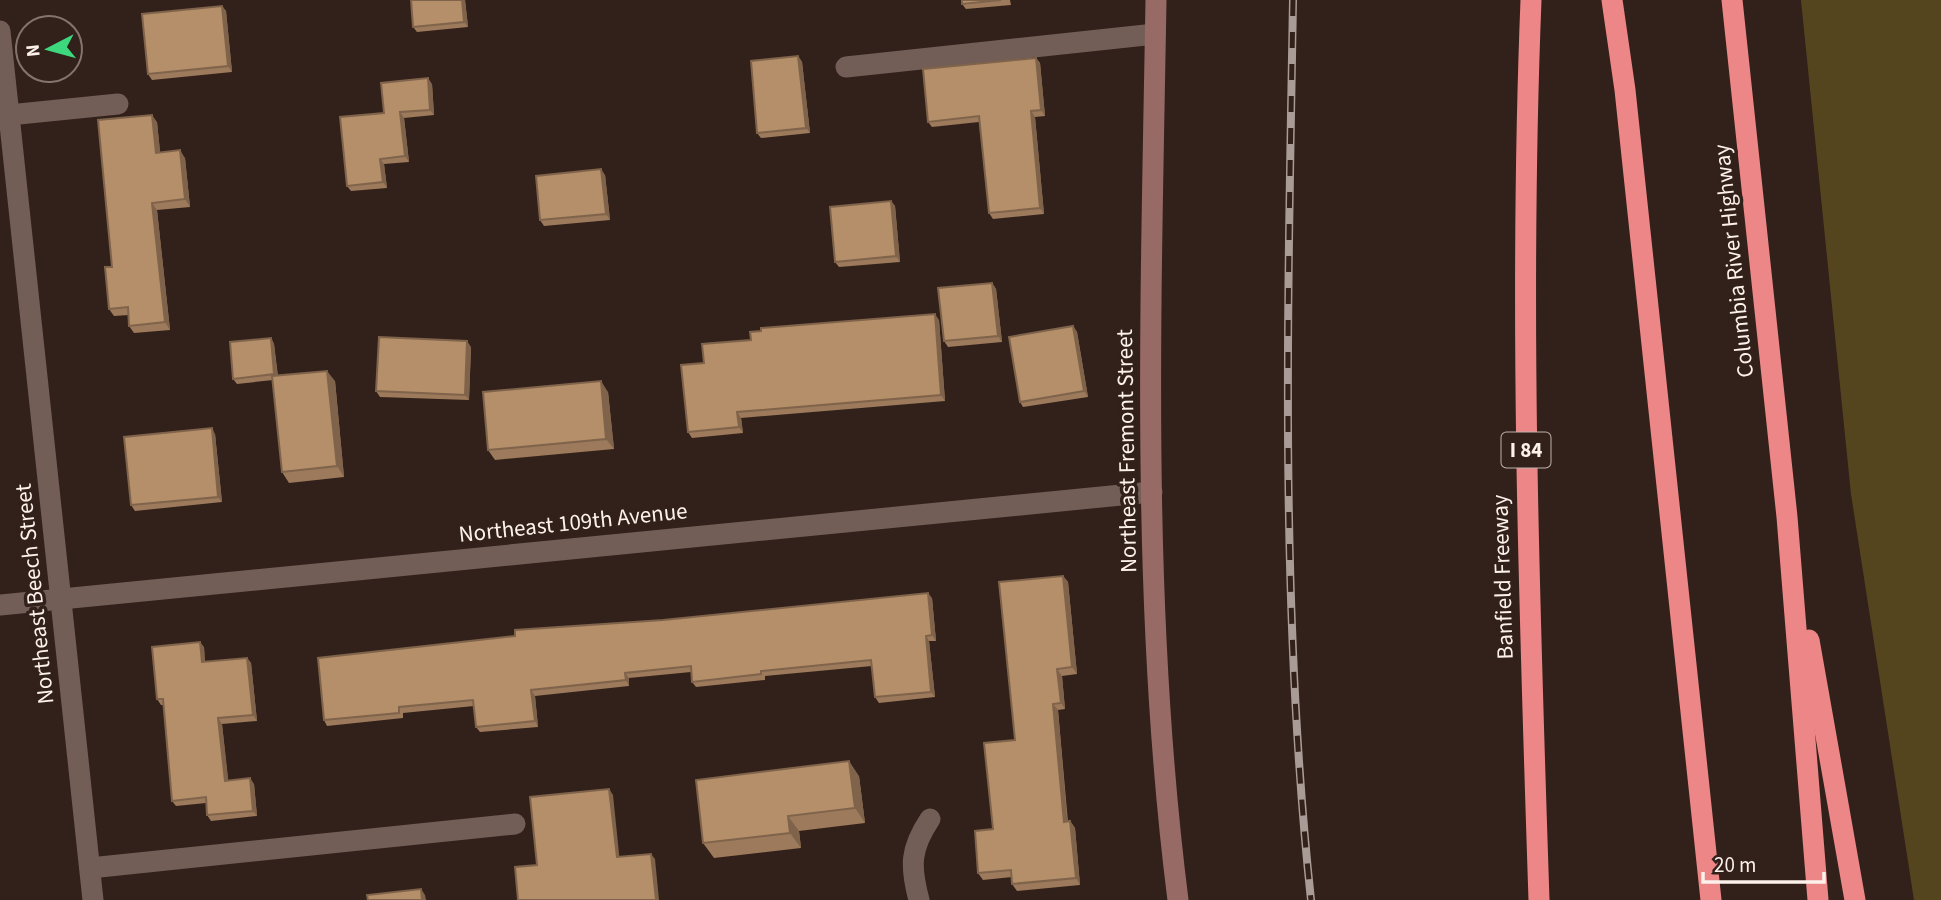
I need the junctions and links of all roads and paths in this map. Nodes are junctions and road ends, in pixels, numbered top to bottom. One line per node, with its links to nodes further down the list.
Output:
1 (1156, 0): 6 (main road, Northeast Fremont Street)
2 (1531, 0): 21 (highway, Banfield Freeway / I 84)
3 (1612, 0): 22 (highway)
4 (1732, 0): 12 (highway, Columbia River Highway)
5 (0, 31): 9 (street, Northeast Beech Street)
6 (1155, 34): 7 (street); 11 (main road, Northeast Fremont Street)
7 (846, 67)
8 (118, 104): 9 (street)
9 (9, 115): 10 (street, Northeast Beech Street)
10 (6, 152): 13 (street, Northeast Beech Street)
11 (1152, 492): 13 (street, Northeast 109th Avenue); 20 (main road, Northeast Fremont Street)
12 (1787, 517): 23 (highway); 24 (highway)
13 (61, 599): 14 (street, Northeast 109th Avenue); 17 (street, Northeast Beech Street)
14 (0, 605)
15 (930, 820): 19 (street)
16 (515, 824): 17 (street)
17 (90, 868): 18 (street, Northeast Beech Street)
18 (93, 900)
19 (919, 900)
20 (1178, 900)
21 (1539, 900)
22 (1711, 900)
23 (1818, 900)
24 (1855, 900)

